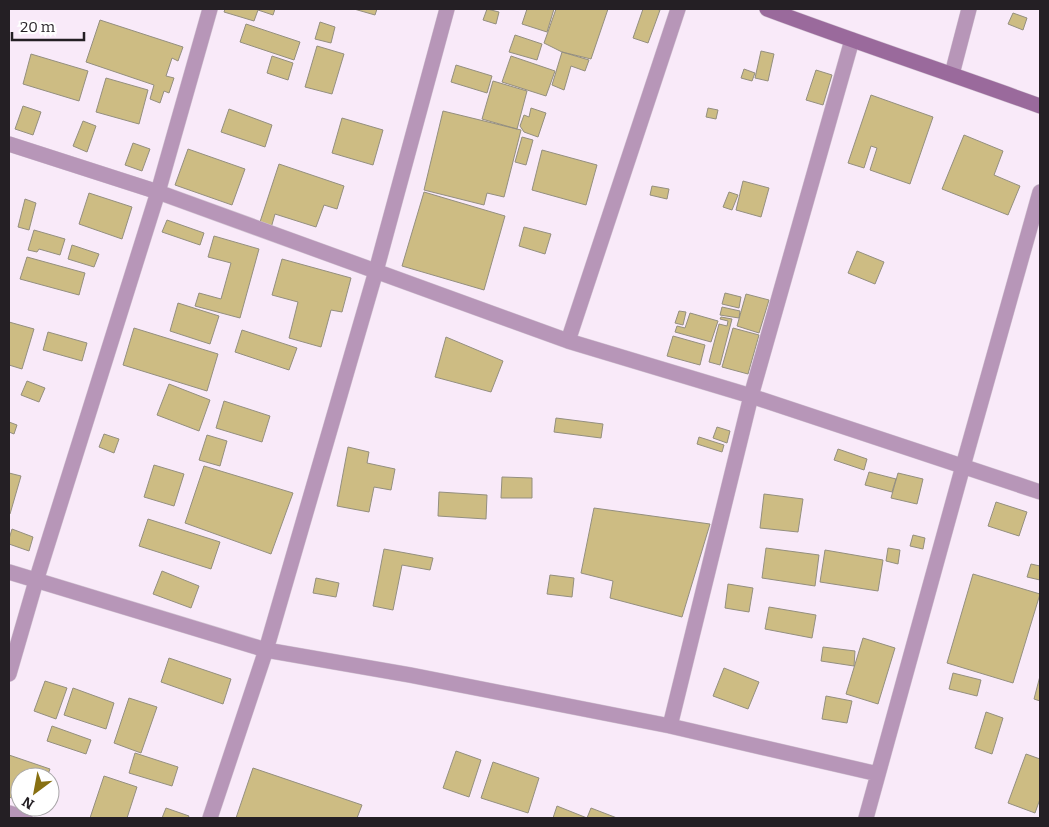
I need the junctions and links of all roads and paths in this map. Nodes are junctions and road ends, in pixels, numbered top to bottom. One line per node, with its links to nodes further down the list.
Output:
1 (210, 9): 10 (street)
2 (447, 9): 12 (street)
3 (678, 9): 13 (street)
4 (767, 9): 6 (street)
5 (969, 9): 7 (street)
6 (852, 40): 7 (street); 14 (street)
7 (952, 74): 8 (street)
8 (1040, 106)
9 (9, 144): 10 (street)
10 (158, 192): 12 (street); 18 (street)
11 (1040, 192): 15 (street)
12 (376, 271): 13 (street); 19 (street)
13 (568, 341): 14 (street)
14 (751, 396): 15 (street); 21 (street)
15 (963, 466): 16 (street); 22 (street)
16 (1040, 492)
17 (9, 572): 18 (street)
18 (36, 581): 19 (street); 20 (street)
19 (266, 650): 21 (street); 25 (street)
20 (9, 674)
21 (670, 726): 22 (street)
22 (878, 774): 26 (street)
23 (9, 813): 24 (street)
24 (25, 818)
25 (210, 818)
26 (866, 818)

